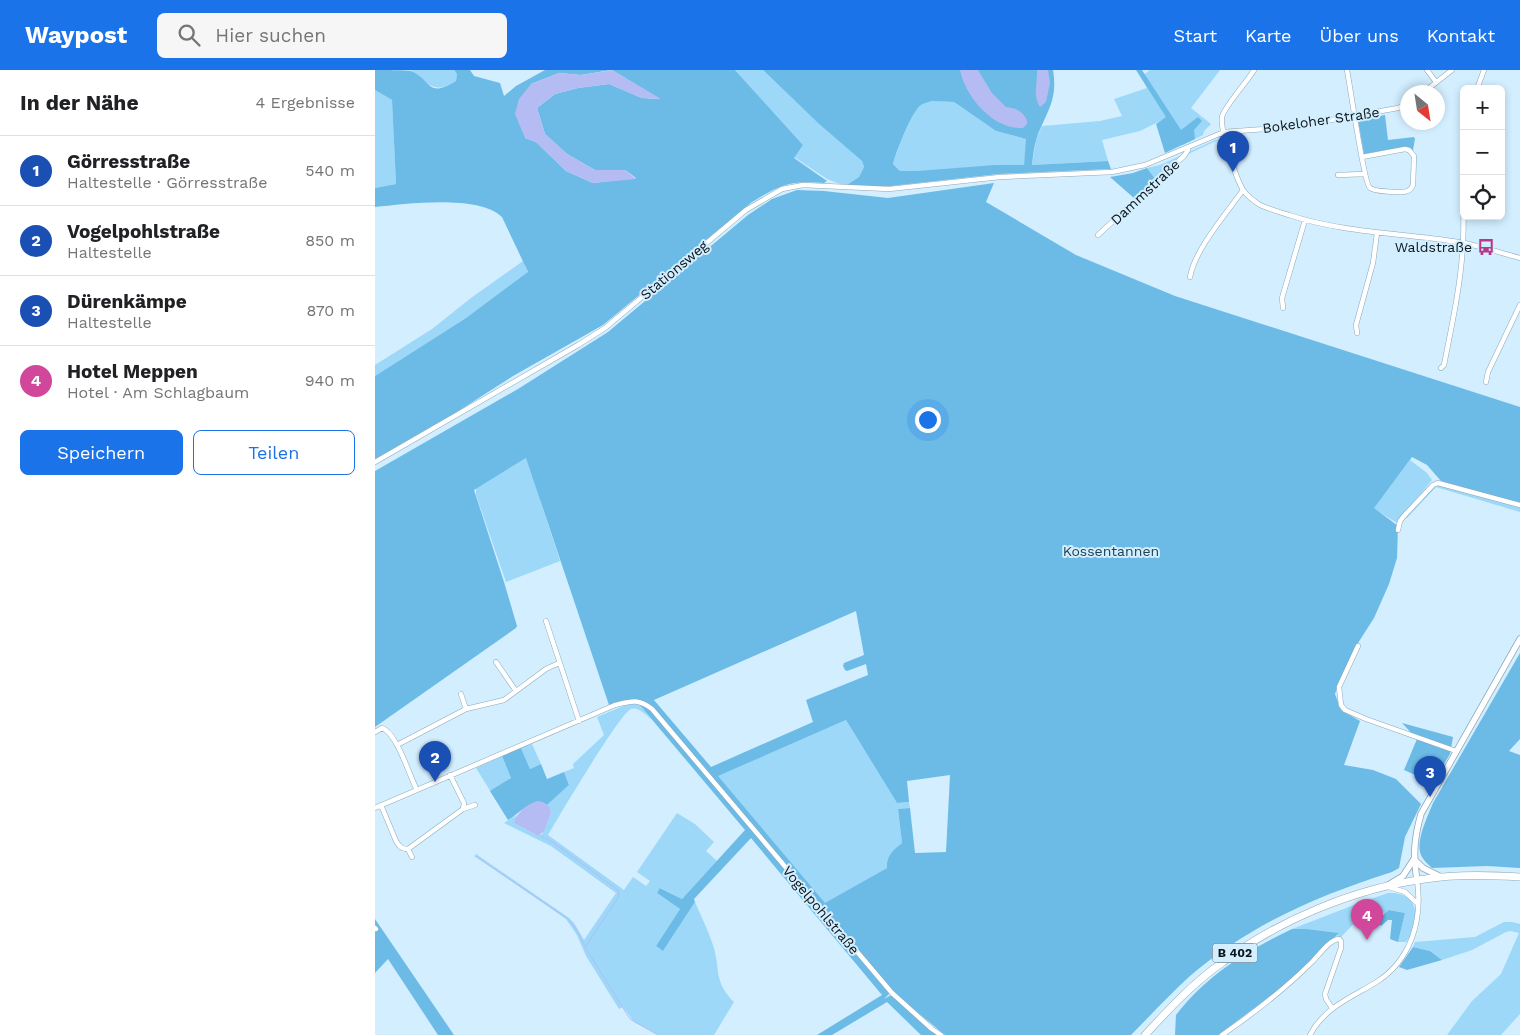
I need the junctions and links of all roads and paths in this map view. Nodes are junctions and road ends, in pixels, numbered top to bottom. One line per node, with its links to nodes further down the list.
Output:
1 (1254, 70): 11 (street)
2 (1347, 70): 10 (street)
3 (1427, 70): 6 (street)
4 (1452, 70): 6 (street)
5 (1484, 70): 8 (street)
6 (1436, 82): 7 (street)
7 (1432, 85)
8 (1478, 85)
9 (1400, 107): 10 (street, Bokeloher Straße)
10 (1355, 116): 11 (street, Bokeloher Straße); 13 (street)
11 (1224, 132): 12 (street, Bokeloher Straße); 18 (street)
12 (1188, 147): 17 (street, Bokeloher Straße); 21 (street, Dammstraße)
13 (1362, 157): 15 (street); 15 (street)
14 (1338, 174): 15 (street)
15 (1365, 174)
16 (1462, 175): 22 (street)
17 (1000, 177): 30 (street, Stationsweg)
18 (1243, 190): 19 (street); 24 (street)
19 (1305, 220): 20 (street); 26 (street)
20 (1377, 233): 22 (street); 27 (street)
21 (1098, 235)
22 (1463, 243): 23 (street); 28 (street)
23 (1520, 258)
24 (1190, 277)
25 (1520, 305): 29 (street)
26 (1283, 308)
27 (1357, 333)
28 (1441, 368)
29 (1487, 382)
30 (375, 462)
31 (1520, 505): 32 (street)
32 (1398, 530)
33 (545, 621): 37 (street)
34 (1520, 638): 44 (street)
35 (1358, 646): 44 (street)
36 (496, 662): 38 (street)
37 (559, 663): 38 (street); 41 (street)
38 (516, 691): 40 (street)
39 (461, 694): 40 (street)
40 (466, 709): 43 (street)
41 (579, 721): 45 (street, Vogelpohlstraße); 60 (street, Vogelpohlstraße)
42 (375, 732): 43 (street)
43 (397, 745): 46 (street)
44 (1456, 751): 53 (street)
45 (450, 775): 46 (street, Vogelpohlstraße); 50 (street)
46 (417, 790): 47 (street, Vogelpohlstraße)
47 (381, 805): 49 (street, Vogelpohlstraße); 51 (street)
48 (475, 805): 50 (street)
49 (375, 808)
50 (463, 810): 51 (street)
51 (407, 849): 52 (street)
52 (412, 857)
53 (1414, 859): 55 (street); 56 (street); 57 (street)
54 (1520, 876): 55 (main road, B 402)
55 (1441, 877): 56 (main road, B 402)
56 (1417, 880): 57 (main road, B 402); 58 (street)
57 (1386, 887): 58 (street); 61 (main road, B 402)
58 (1418, 904): 59 (street)
59 (1332, 1008): 62 (street); 63 (street)
60 (941, 1035)
61 (1145, 1035)
62 (1222, 1035)
63 (1310, 1035)

